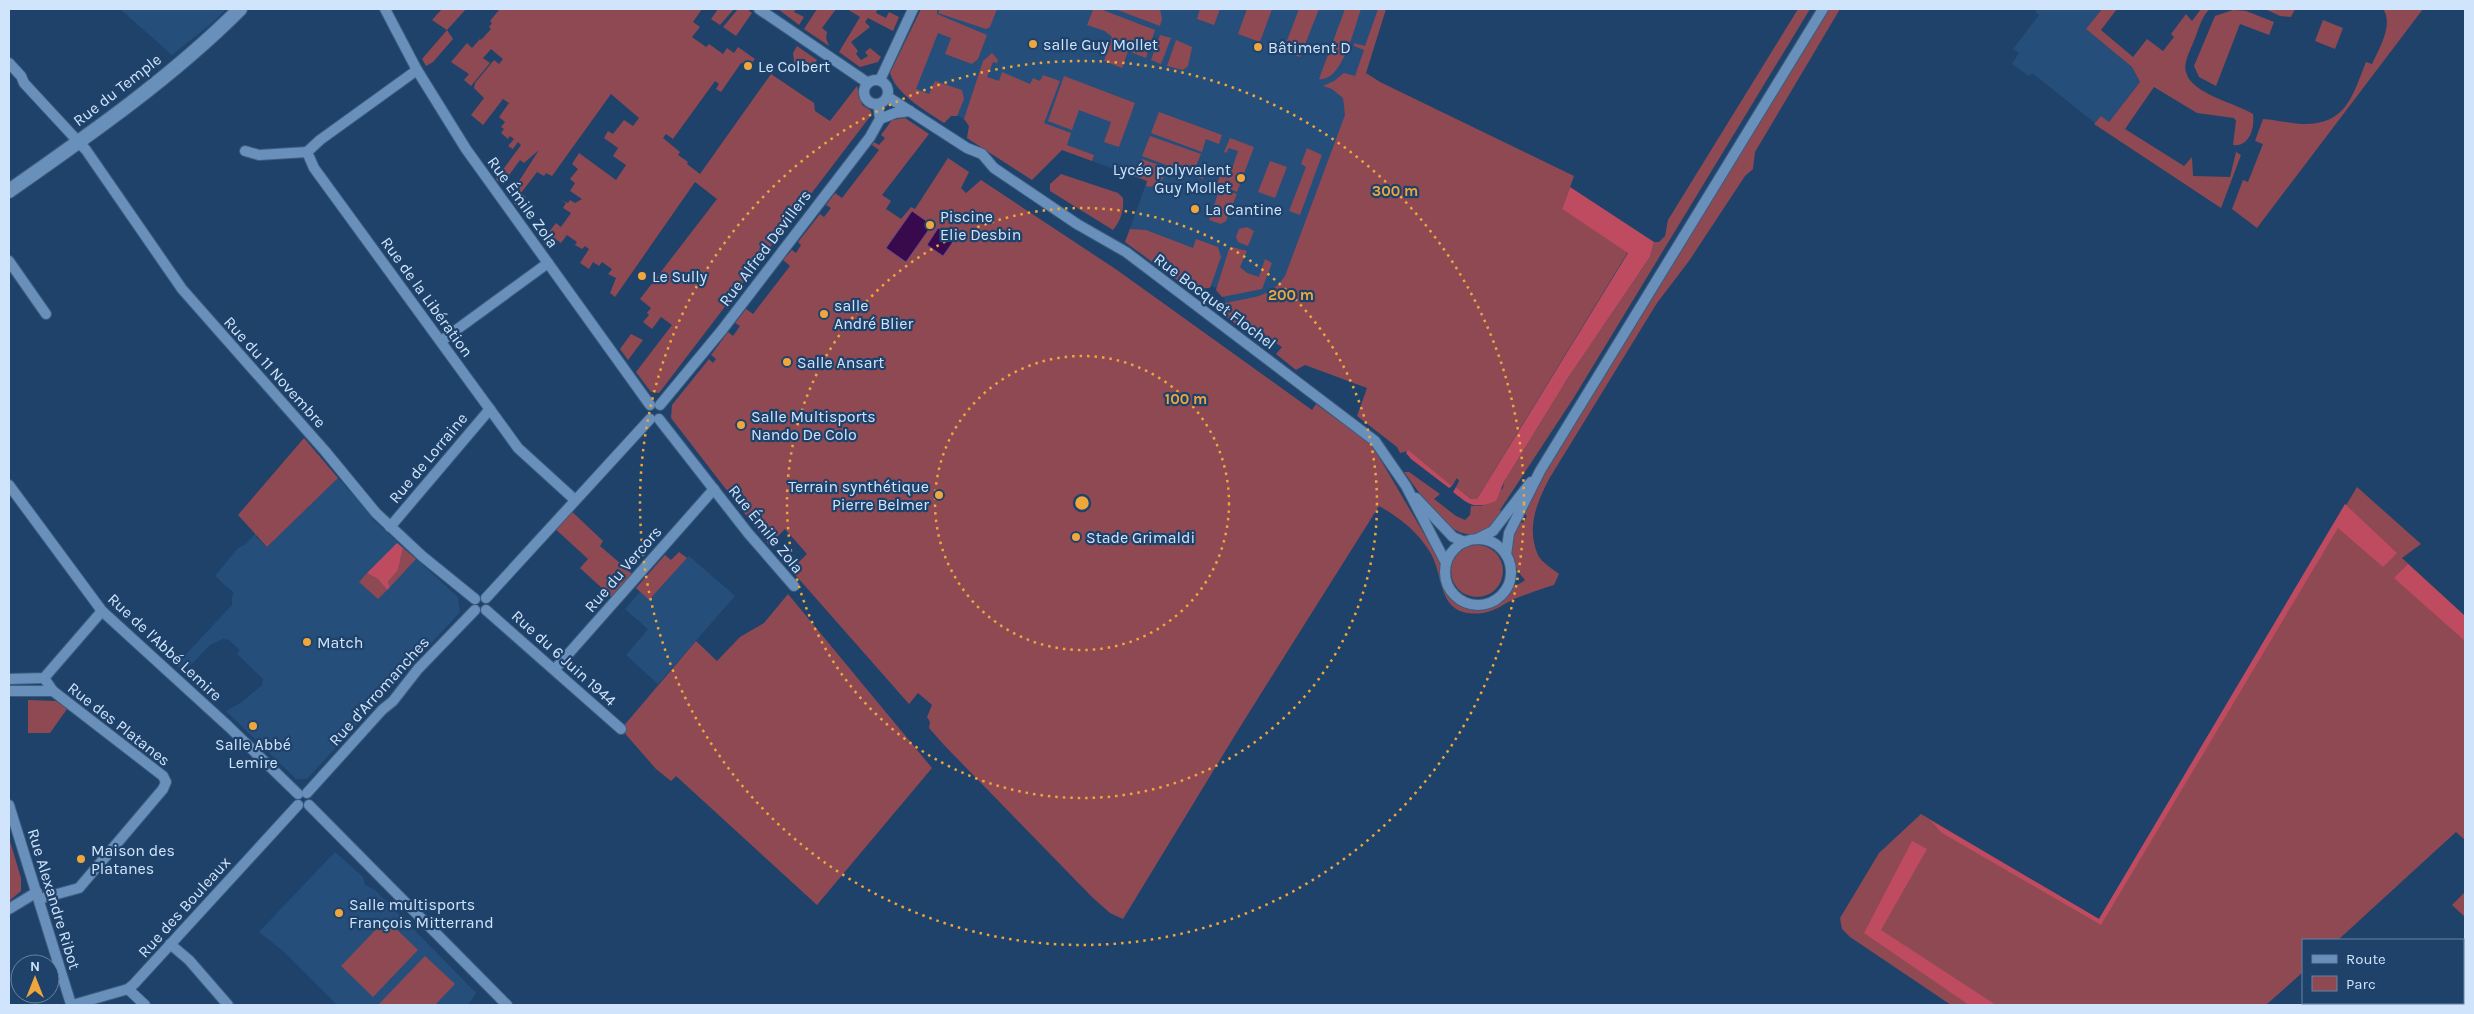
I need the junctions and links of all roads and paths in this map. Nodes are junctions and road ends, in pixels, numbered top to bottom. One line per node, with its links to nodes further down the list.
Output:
1 (240, 9): 14 (street, Rue du Temple)
2 (385, 9): 7 (street, Rue Émile Zola)
3 (760, 9): 9 (street)
4 (913, 9): 8 (street)
5 (1823, 9): 25 (street)
6 (9, 63): 14 (street, Rue du 11 Novembre)
7 (417, 70): 16 (street); 19 (street, Rue Émile Zola)
8 (880, 80): 9 (street); 10 (street)
9 (868, 83): 11 (street)
10 (888, 97): 11 (street); 12 (street, Rue Bocquet Flochel)
11 (878, 104): 13 (street)
12 (910, 111): 13 (street); 27 (street, Rue Bocquet Flochel)
13 (880, 118): 22 (street, Rue Alfred Devillers)
14 (79, 142): 17 (street, Rue du Temple); 30 (street, Rue du 11 Novembre)
15 (245, 151): 16 (street)
16 (307, 152): 21 (street, Rue de la Libération)
17 (9, 191)
18 (9, 261): 20 (street)
19 (548, 263): 21 (street); 22 (street, Rue Émile Zola)
20 (46, 314)
21 (441, 341): 23 (street, Rue de la Libération)
22 (654, 405): 24 (street); 24 (street)
23 (490, 408): 29 (street, Rue de la Libération); 30 (street, Rue de Lorraine)
24 (655, 419): 28 (street, Rue Émile Zola); 29 (street)
25 (1540, 471): 31 (street); 33 (street)
26 (9, 485): 39 (street, Rue de l'Abbé Lemire)
27 (1406, 486): 32 (street, Rue Bocquet Flochel); 34 (street, Rue Bocquet Flochel)
28 (714, 489): 35 (street, Rue Émile Zola); 40 (street, Rue du Vercors)
29 (574, 499): 36 (street)
30 (390, 527): 36 (street, Rue du 11 Novembre)
31 (1477, 539): 32 (street); 33 (street)
32 (1464, 542): 34 (street)
33 (1506, 555): 34 (street)
34 (1446, 563)
35 (794, 586)
36 (480, 599): 37 (street); 38 (street)
37 (475, 610): 38 (street); 46 (street, Rue d'Arromanches)
38 (486, 610): 40 (street, Rue du 6 Juin 1944)
39 (102, 611): 41 (street); 46 (street, Rue de l'Abbé Lemire)
40 (555, 669): 45 (street, Rue du 6 Juin 1944)
41 (44, 678): 42 (street); 44 (street)
42 (9, 679)
43 (9, 691): 44 (street)
44 (53, 691): 49 (street, Rue des Platanes)
45 (621, 729)
46 (302, 793): 47 (street)
47 (303, 805): 51 (street, Rue des Bouleaux); 56 (street)
48 (9, 806): 49 (street, Rue Alexandre Ribot)
49 (38, 896): 50 (street); 53 (street, Rue Alexandre Ribot)
50 (9, 909)
51 (170, 944): 52 (street, Rue des Bouleaux); 55 (street)
52 (128, 988): 53 (street, Rue des Bouleaux); 54 (street)
53 (73, 1004)
54 (145, 1005)
55 (228, 1005)
56 (506, 1005)

